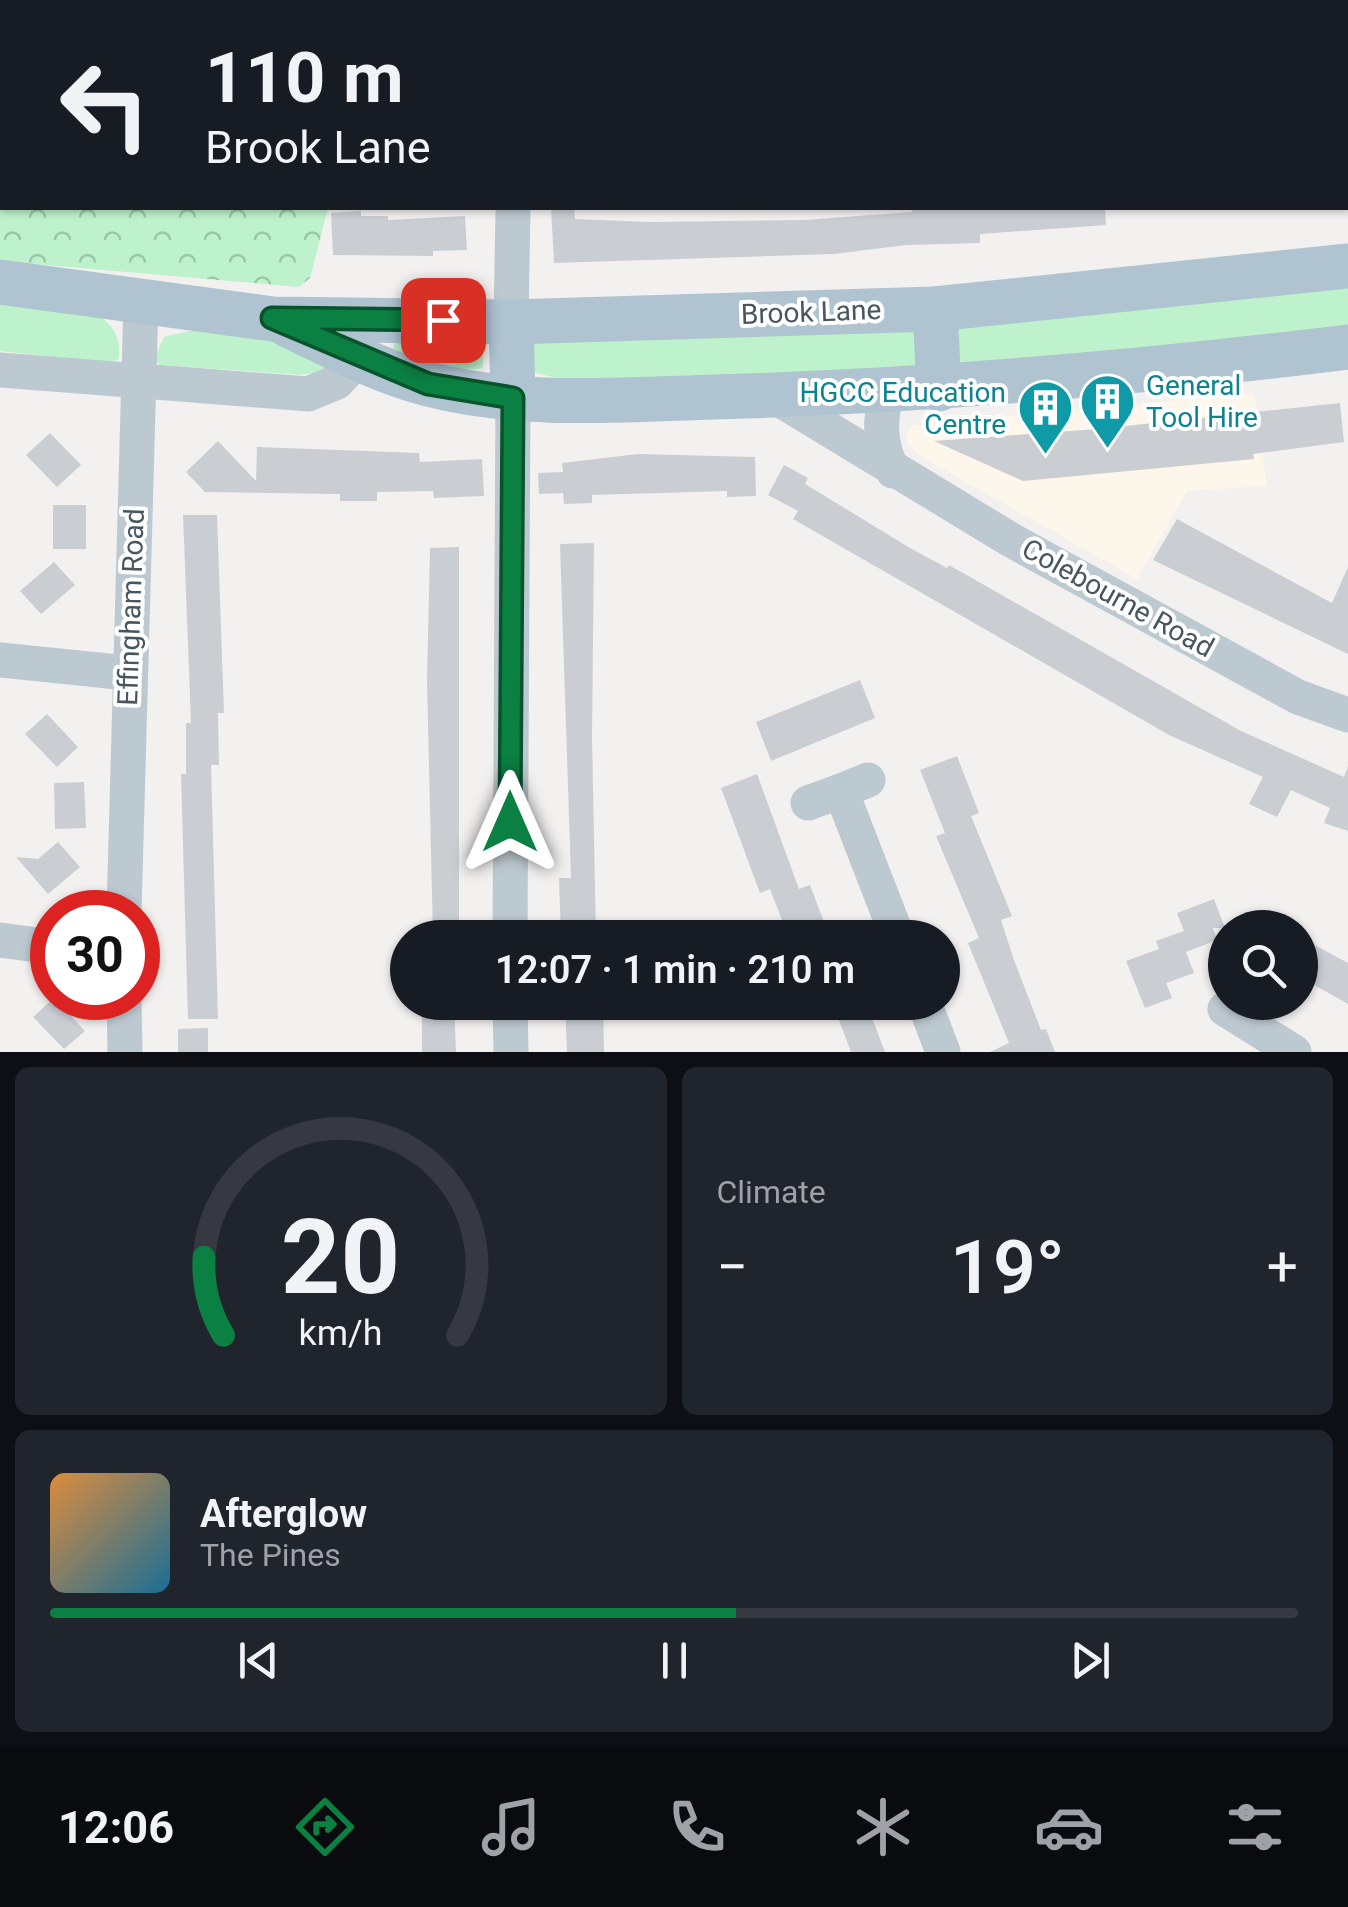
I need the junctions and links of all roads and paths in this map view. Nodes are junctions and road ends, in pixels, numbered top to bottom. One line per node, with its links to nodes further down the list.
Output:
1 (513, 210): 7 (street)
2 (1348, 266): 5 (main road, Brook Lane)
3 (0, 282): 4 (main road, Brook Lane)
4 (140, 302): 6 (main road, Brook Lane); 11 (street, Effingham Road)
5 (935, 308): 7 (main road, Brook Lane); 12 (main road)
6 (272, 318): 7 (main road, Brook Lane); 9 (main road, Brook Lane)
7 (511, 322): 15 (main road)
8 (1348, 346): 12 (main road, Brook Lane)
9 (360, 357): 11 (street); 15 (main road, Brook Lane)
10 (0, 370): 11 (street)
11 (137, 382): 18 (street, Effingham Road)
12 (938, 389): 13 (main road, Brook Lane)
13 (887, 392): 14 (main road, Brook Lane); 16 (street)
14 (774, 396): 15 (main road, Brook Lane); 16 (street, Colebourne Road)
15 (513, 398): 22 (street)
16 (893, 471): 19 (street, Colebourne Road)
17 (0, 660): 18 (street)
18 (128, 672): 21 (street, Effingham Road)
19 (1348, 715)
20 (839, 791): 23 (street)
21 (124, 890)
22 (510, 920)
23 (891, 920)
24 (0, 940): 25 (street)
25 (30, 944)
26 (124, 1020): 31 (street)
27 (510, 1020): 32 (street)
28 (931, 1020): 33 (street)
29 (1236, 1020): 30 (street)
30 (1255, 1040): 34 (street)
31 (125, 1052)
32 (511, 1052)
33 (943, 1052)
34 (1294, 1052)

